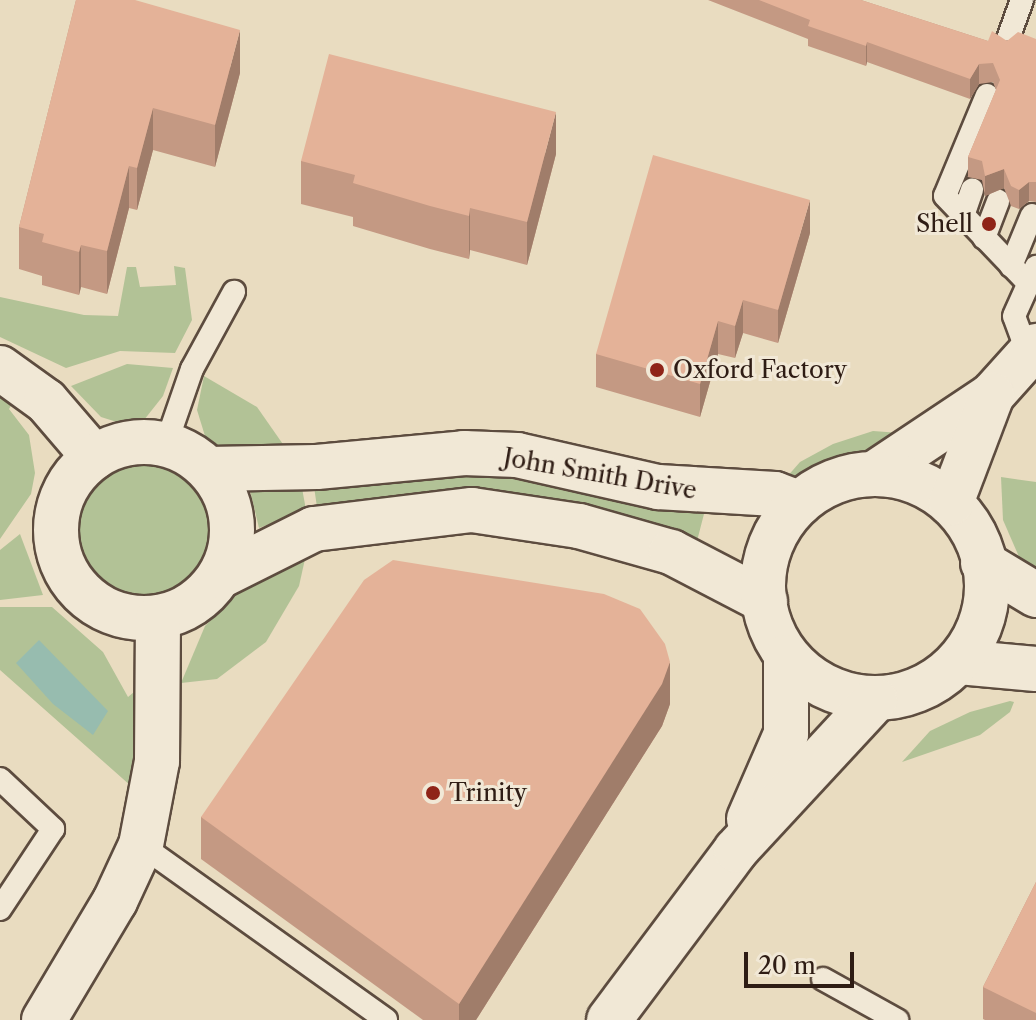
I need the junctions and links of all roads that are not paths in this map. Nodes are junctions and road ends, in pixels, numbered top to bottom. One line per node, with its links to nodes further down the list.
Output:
1 (1022, 0): 2 (lane)
2 (1005, 47)
3 (987, 95): 7 (lane)
4 (972, 190): 7 (lane)
5 (998, 201): 8 (lane)
6 (1032, 215): 9 (lane)
7 (963, 216): 8 (lane)
8 (984, 238): 9 (lane)
9 (1011, 266): 10 (lane)
10 (1032, 275): 12 (lane)
11 (234, 292): 15 (lane)
12 (1032, 350): 14 (street)
13 (0, 368): 16 (street)
14 (992, 395): 18 (street); 20 (street)
15 (166, 444): 16 (street); 17 (street)
16 (94, 457): 25 (street)
17 (209, 469): 19 (street, John Smith Drive); 22 (street)
18 (875, 473): 19 (street); 20 (street)
19 (799, 503): 24 (street)
20 (951, 503): 21 (street)
21 (983, 563): 23 (street); 27 (street)
22 (220, 576): 24 (street); 25 (street)
23 (1036, 595)
24 (765, 601): 26 (street)
25 (158, 618): 31 (street)
26 (786, 657): 29 (street); 32 (street)
27 (959, 662): 28 (street); 29 (street)
28 (1036, 669)
29 (875, 700): 32 (street)
30 (0, 779): 33 (lane)
31 (141, 845): 35 (street); 36 (lane)
32 (736, 850): 37 (street)
33 (0, 909)
34 (823, 979): 38 (lane)
35 (44, 1020)
36 (386, 1020)
37 (609, 1020)
38 (897, 1020)

